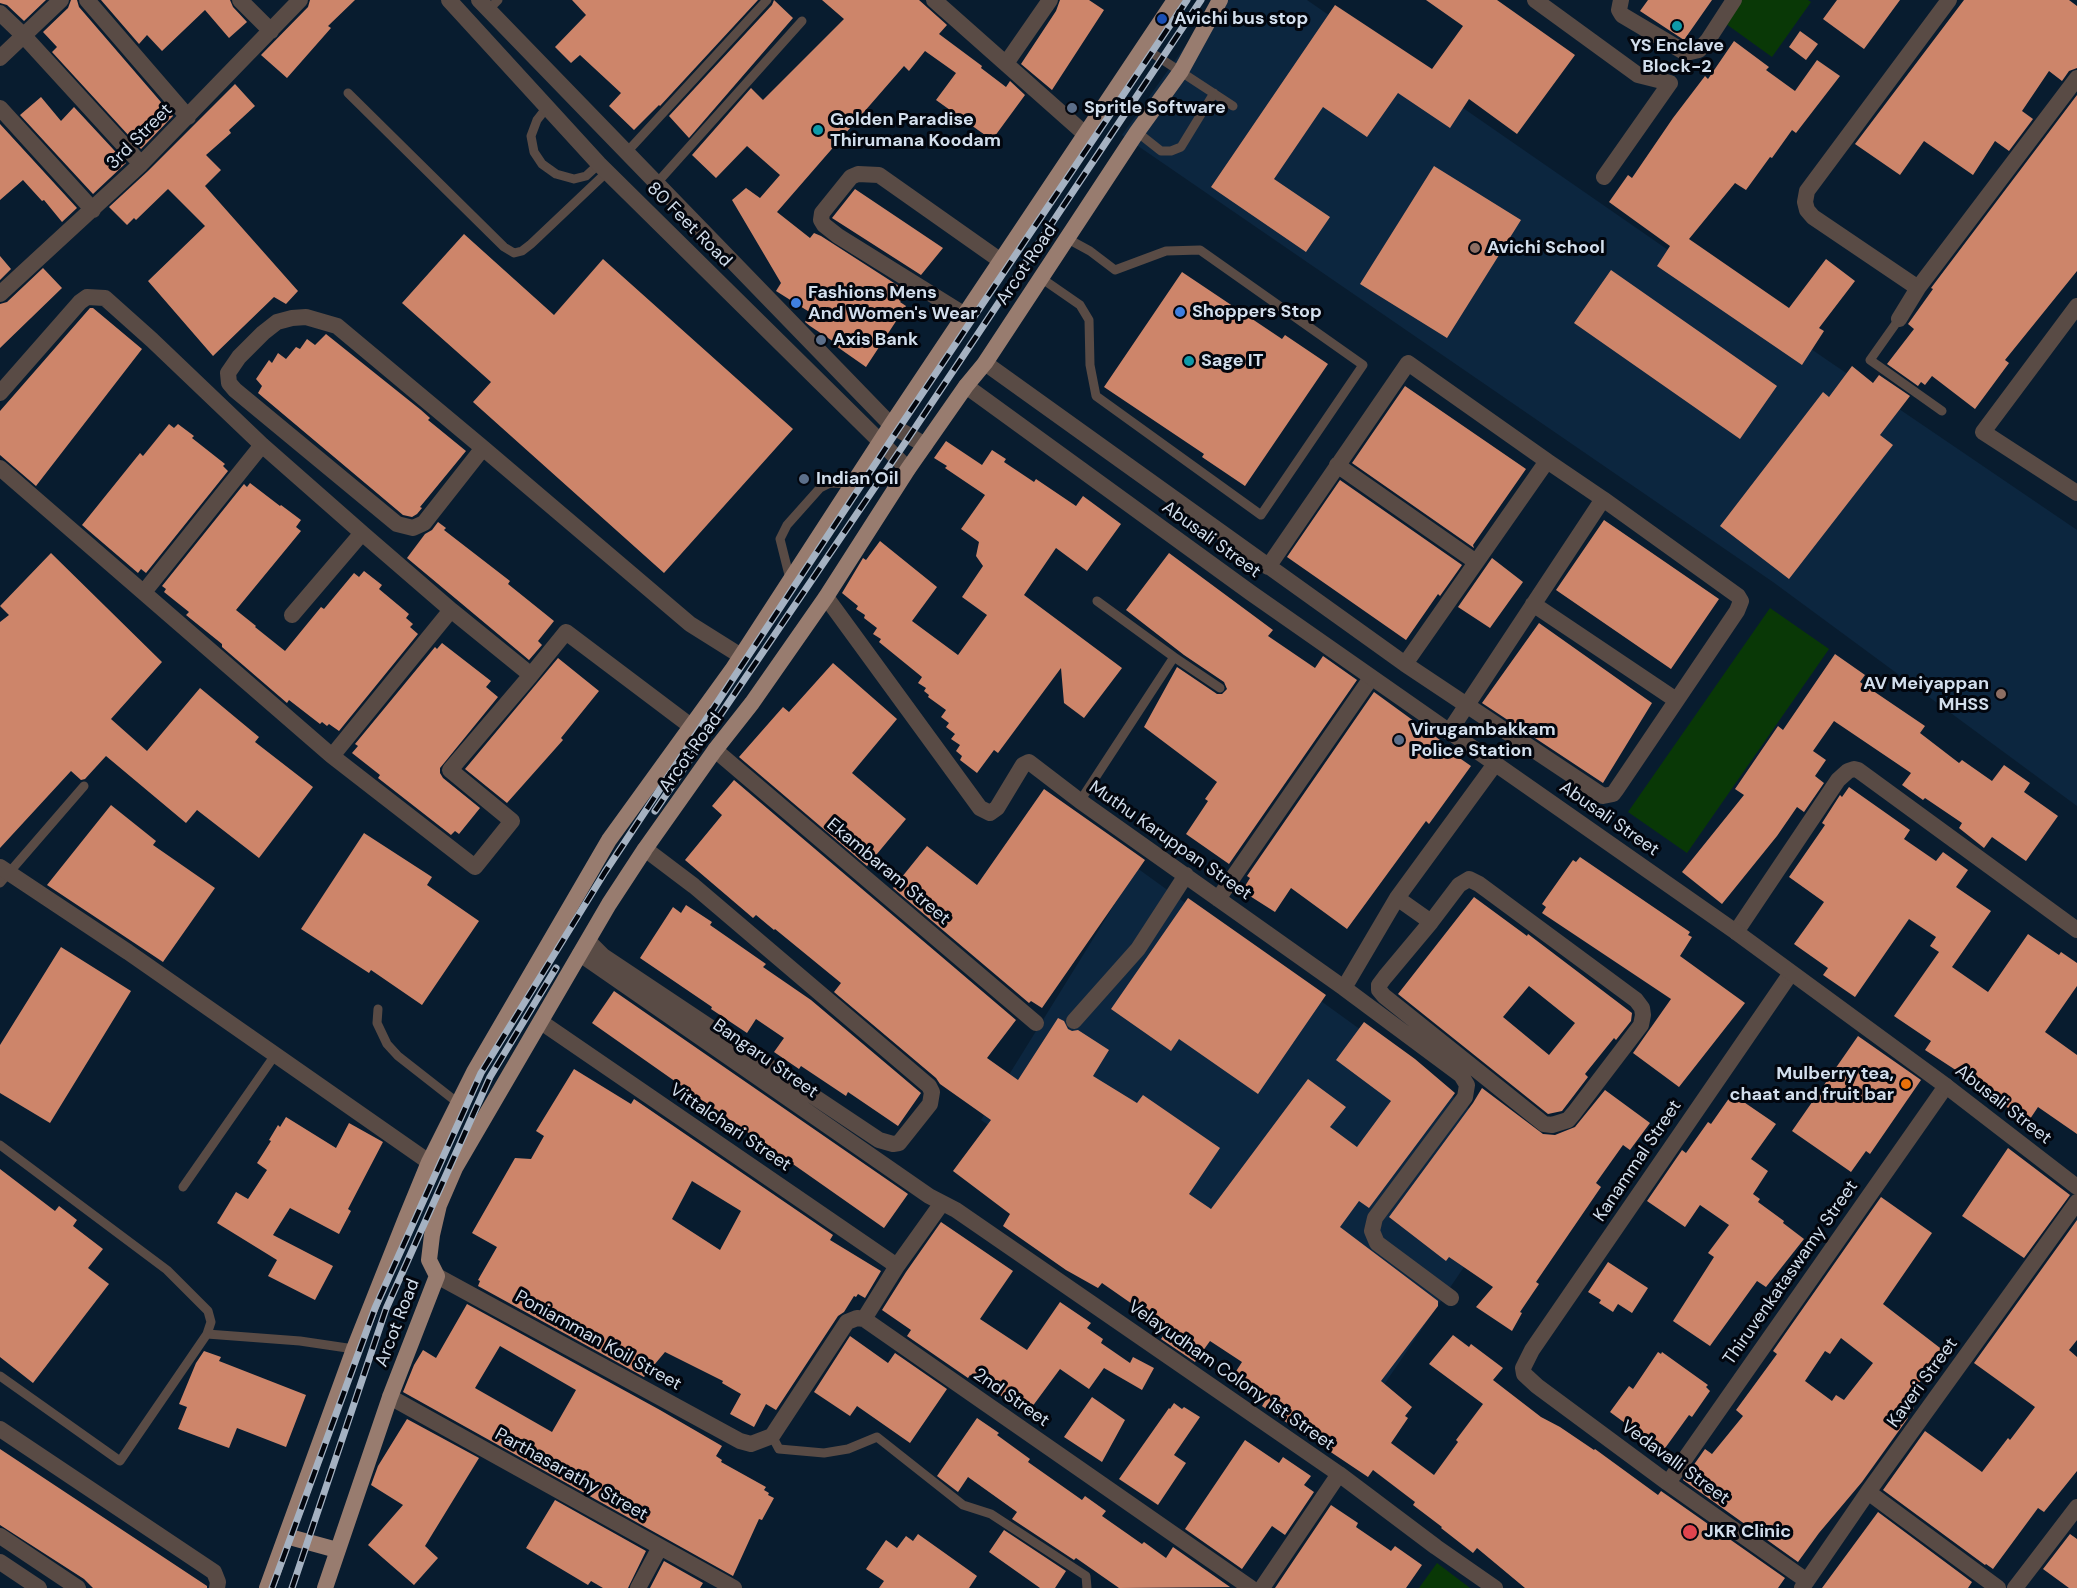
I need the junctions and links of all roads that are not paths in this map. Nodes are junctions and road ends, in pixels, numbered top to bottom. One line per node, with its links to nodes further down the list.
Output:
1 (61, 0): 19 (street)
2 (87, 0): 30 (street)
3 (240, 0): 18 (street)
4 (300, 0): 18 (street, 3rd Street)
5 (449, 0): 27 (street, 80 Feet Road)
6 (767, 0): 33 (lane)
7 (1050, 0): 22 (street)
8 (1175, 0): 20 (main road, Arcot Road)
9 (1220, 0): 23 (main road, Arcot Road)
10 (1535, 0): 36 (street)
11 (1621, 0): 12 (street)
12 (1734, 0)
13 (1949, 0): 42 (street)
14 (940, 2): 22 (street)
15 (489, 3): 33 (street, 80 Feet Road)
16 (0, 13): 19 (street)
17 (802, 21): 37 (lane)
18 (271, 31): 30 (street, 3rd Street)
19 (23, 35): 21 (street); 34 (street)
20 (1143, 47): 23 (lane); 32 (main road, Arcot Road)
21 (0, 58)
22 (1006, 62): 32 (street)
23 (1181, 70): 26 (lane); 31 (main road, Arcot Road)
24 (2077, 78): 42 (street)
25 (348, 93): 35 (lane)
26 (1214, 93): 28 (lane); 31 (lane)
27 (548, 106): 35 (street, 80 Feet Road); 35 (lane)
28 (1233, 106)
29 (0, 108): 38 (street)
30 (188, 117): 34 (street, 3rd Street)
31 (1137, 132): 39 (main road, Arcot Road)
32 (1085, 134): 40 (main road, Arcot Road)
33 (626, 153): 37 (street, 80 Feet Road)
34 (141, 164): 38 (street, 3rd Street)
35 (603, 168): 52 (street, 80 Feet Road)
36 (1604, 177)
37 (656, 184): 51 (street, 80 Feet Road)
38 (93, 210): 43 (street, 3rd Street)
39 (1068, 239): 41 (main road, Arcot Road); 41 (lane)
40 (1001, 261): 45 (main road, Arcot Road); 45 (street)
41 (1041, 278): 47 (main road, Arcot Road)
42 (1918, 288): 46 (street)
43 (0, 294)
44 (2077, 306): 61 (street)
45 (965, 315): 51 (main road, Arcot Road)
46 (1899, 319): 50 (lane)
47 (984, 363): 48 (main road, Arcot Road); 65 (street)
48 (966, 386): 54 (main road, Arcot Road); 77 (street, Abusali Street)
49 (0, 393): 53 (street)
50 (1942, 411)
51 (891, 425): 52 (main road, Arcot Road); 54 (street, 80 Feet Road)
52 (881, 441): 59 (street, 80 Feet Road); 60 (main road, Arcot Road)
53 (262, 445): 63 (street); 67 (street)
54 (925, 445): 59 (main road, Arcot Road)
55 (483, 447): 55 (street); 73 (street)
56 (1547, 461): 57 (street); 62 (street); 64 (street)
57 (1337, 465): 64 (street); 65 (street)
58 (0, 468): 67 (street)
59 (908, 469): 68 (main road, Arcot Road)
60 (853, 484): 66 (main road, Arcot Road); 66 (lane)
61 (2077, 493)
62 (1603, 499): 70 (street); 79 (street)
63 (362, 533): 71 (street); 72 (street)
64 (1476, 562): 75 (street)
65 (1268, 567): 75 (street)
66 (790, 579): 73 (main road, Arcot Road)
67 (144, 592): 84 (street)
68 (826, 597): 83 (main road, Arcot Road); 87 (street, Muthu Karuppan Street)
69 (1097, 601): 74 (lane)
70 (1533, 604): 79 (street); 80 (street)
71 (451, 610): 76 (street); 84 (street)
72 (292, 615)
73 (741, 656): 81 (main road, Arcot Road)
74 (1174, 657): 78 (lane); 87 (lane)
75 (1405, 664): 80 (street)
76 (531, 675): 81 (street); 84 (street)
77 (1371, 678): 82 (street, Abusali Street); 92 (street)
78 (1220, 688)
79 (1676, 700): 80 (street)
80 (1466, 705): 82 (street)
81 (693, 727): 105 (main road, Arcot Road)
82 (1449, 732): 85 (street, Abusali Street)
83 (715, 750): 88 (main road, Arcot Road); 102 (street, Ekambaram Street)
84 (332, 756)
85 (1495, 764): 91 (street); 95 (street, Abusali Street)
86 (84, 786): 89 (lane)
87 (1080, 801): 90 (street, Muthu Karuppan Street)
88 (645, 849): 96 (main road, Arcot Road); 96 (street)
89 (3, 874): 103 (street)
90 (1186, 875): 92 (street, Muthu Karuppan Street); 100 (street)
91 (1397, 898): 93 (street); 98 (street)
92 (1218, 899): 98 (street, Muthu Karuppan Street)
93 (1431, 922): 93 (street)
94 (2077, 930): 95 (street)
95 (1736, 932): 97 (street, Abusali Street)
96 (584, 948): 101 (main road, Arcot Road); 110 (street, Bangaru Street)
97 (1791, 973): 104 (street, Abusali Street); 118 (street, Kanammal Street)
98 (1344, 988): 114 (street, Muthu Karuppan Street)
99 (378, 1009): 105 (lane)
100 (1074, 1021)
101 (541, 1022): 112 (street, Vittalchari Street); 113 (main road, Arcot Road)
102 (1036, 1023)
103 (275, 1055): 107 (street); 108 (lane)
104 (1946, 1086): 109 (street, Abusali Street); 124 (street, Thiruvenkataswamy Street)
105 (458, 1103): 107 (main road, Arcot Road)
106 (0, 1145): 116 (lane)
107 (429, 1162): 117 (main road, Arcot Road)
108 (183, 1187)
109 (2077, 1187)
110 (935, 1200): 112 (street); 123 (street, Velayudham Colony 1st Street)
111 (2077, 1202): 125 (street, Kaveri Street)
112 (897, 1266): 115 (street)
113 (437, 1276): 120 (main road, Arcot Road); 122 (street, Poniamman Koil Street)
114 (1451, 1298)
115 (864, 1319): 122 (street); 142 (street, 2nd Street)
116 (207, 1334): 117 (lane); 119 (lane)
117 (354, 1349): 128 (main road, Arcot Road)
118 (1524, 1374): 124 (street, Vedavalli Street)
119 (0, 1376)
120 (390, 1397): 129 (street, Parthasarathy Street); 130 (main road, Arcot Road)
121 (0, 1429): 136 (street)
122 (772, 1436): 141 (lane)
123 (1339, 1474): 143 (street); 144 (street, Velayudham Colony 1st Street)
124 (1668, 1483): 133 (street, Vedavalli Street)
125 (1868, 1492): 132 (street); 133 (street, Kaveri Street)
126 (2077, 1507): 146 (street)
127 (0, 1536): 135 (street)
128 (286, 1536): 130 (main road); 137 (main road, Arcot Road)
129 (660, 1547): 139 (street); 140 (street, Parthasarathy Street)
130 (337, 1550): 138 (main road, Arcot Road)
131 (0, 1562): 134 (street)
132 (1977, 1582): 145 (street)
133 (1804, 1584)
134 (39, 1588)
135 (78, 1588)
136 (217, 1588)
137 (267, 1588)
138 (325, 1588)
139 (638, 1588)
140 (734, 1588)
141 (1087, 1588)
142 (1251, 1588)
143 (1262, 1588)
144 (1495, 1588)
145 (1998, 1588)
146 (2015, 1588)

